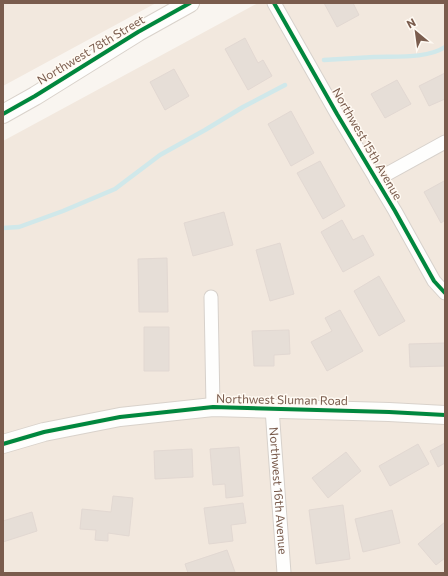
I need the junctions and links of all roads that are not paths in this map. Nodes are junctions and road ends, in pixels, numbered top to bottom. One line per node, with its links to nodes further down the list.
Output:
1 (190, 3): 3 (street, Northwest 78th Street)
2 (274, 3): 5 (street, Northwest 15th Avenue)
3 (3, 114)
4 (445, 142): 5 (street)
5 (376, 180): 6 (street, Northwest 15th Avenue)
6 (445, 293)
7 (212, 297): 8 (street)
8 (213, 408): 9 (street, Northwest Sluman Road); 11 (street, Northwest Sluman Road)
9 (272, 409): 10 (street, Northwest Sluman Road); 12 (street, Northwest 16th Avenue)
10 (445, 415)
11 (3, 444)
12 (284, 573)

